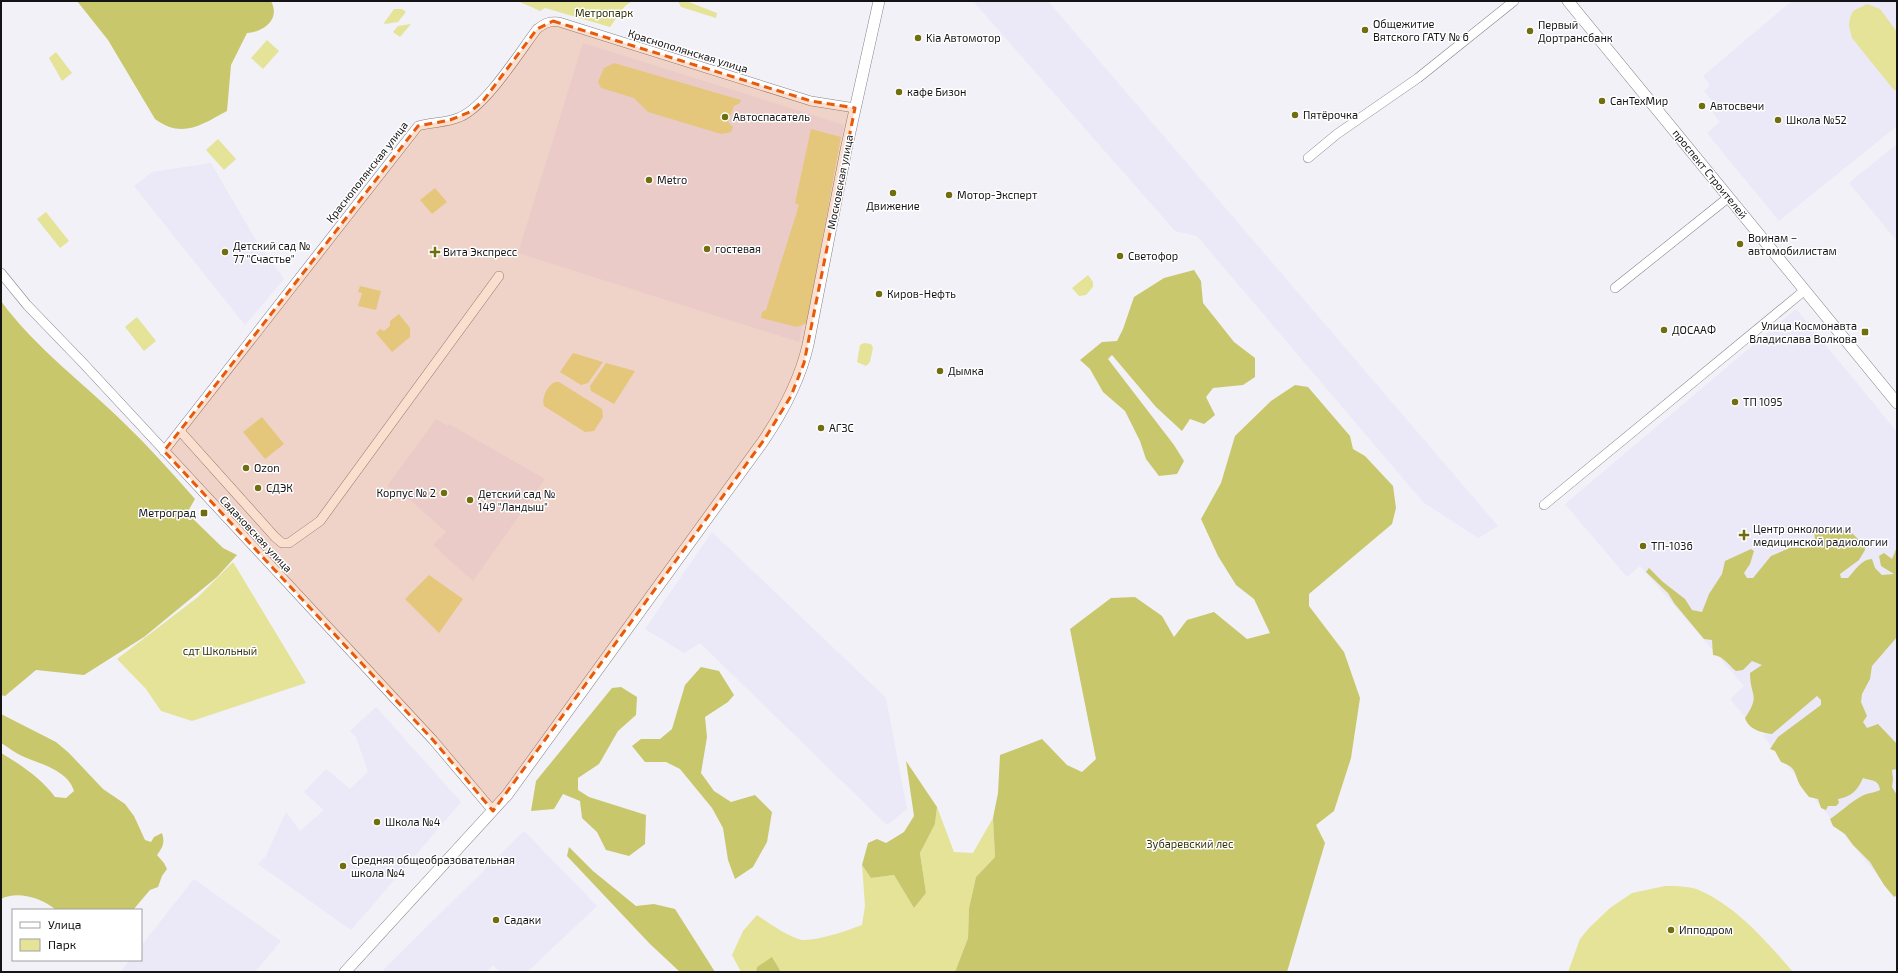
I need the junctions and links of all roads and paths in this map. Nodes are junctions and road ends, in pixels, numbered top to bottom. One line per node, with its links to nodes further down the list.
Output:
1 (879, 1): 4 (main road, Московская улица)
2 (1514, 1): 5 (street)
3 (1568, 1): 6 (main road, проспект Строителей)
4 (855, 108): 12 (street, Краснополянская улица); 15 (main road, Московская улица)
5 (1308, 158)
6 (1729, 197): 9 (street); 10 (main road, проспект Строителей)
7 (1, 273): 13 (street, Садаковская улица)
8 (499, 276): 12 (street)
9 (1615, 288)
10 (1805, 290): 11 (main road, проспект Строителей); 14 (street)
11 (1897, 403)
12 (180, 431): 13 (street, Краснополянская улица)
13 (164, 451): 15 (street, Садаковская улица)
14 (1544, 505)
15 (493, 811): 16 (main road, Московская улица)
16 (345, 972)

